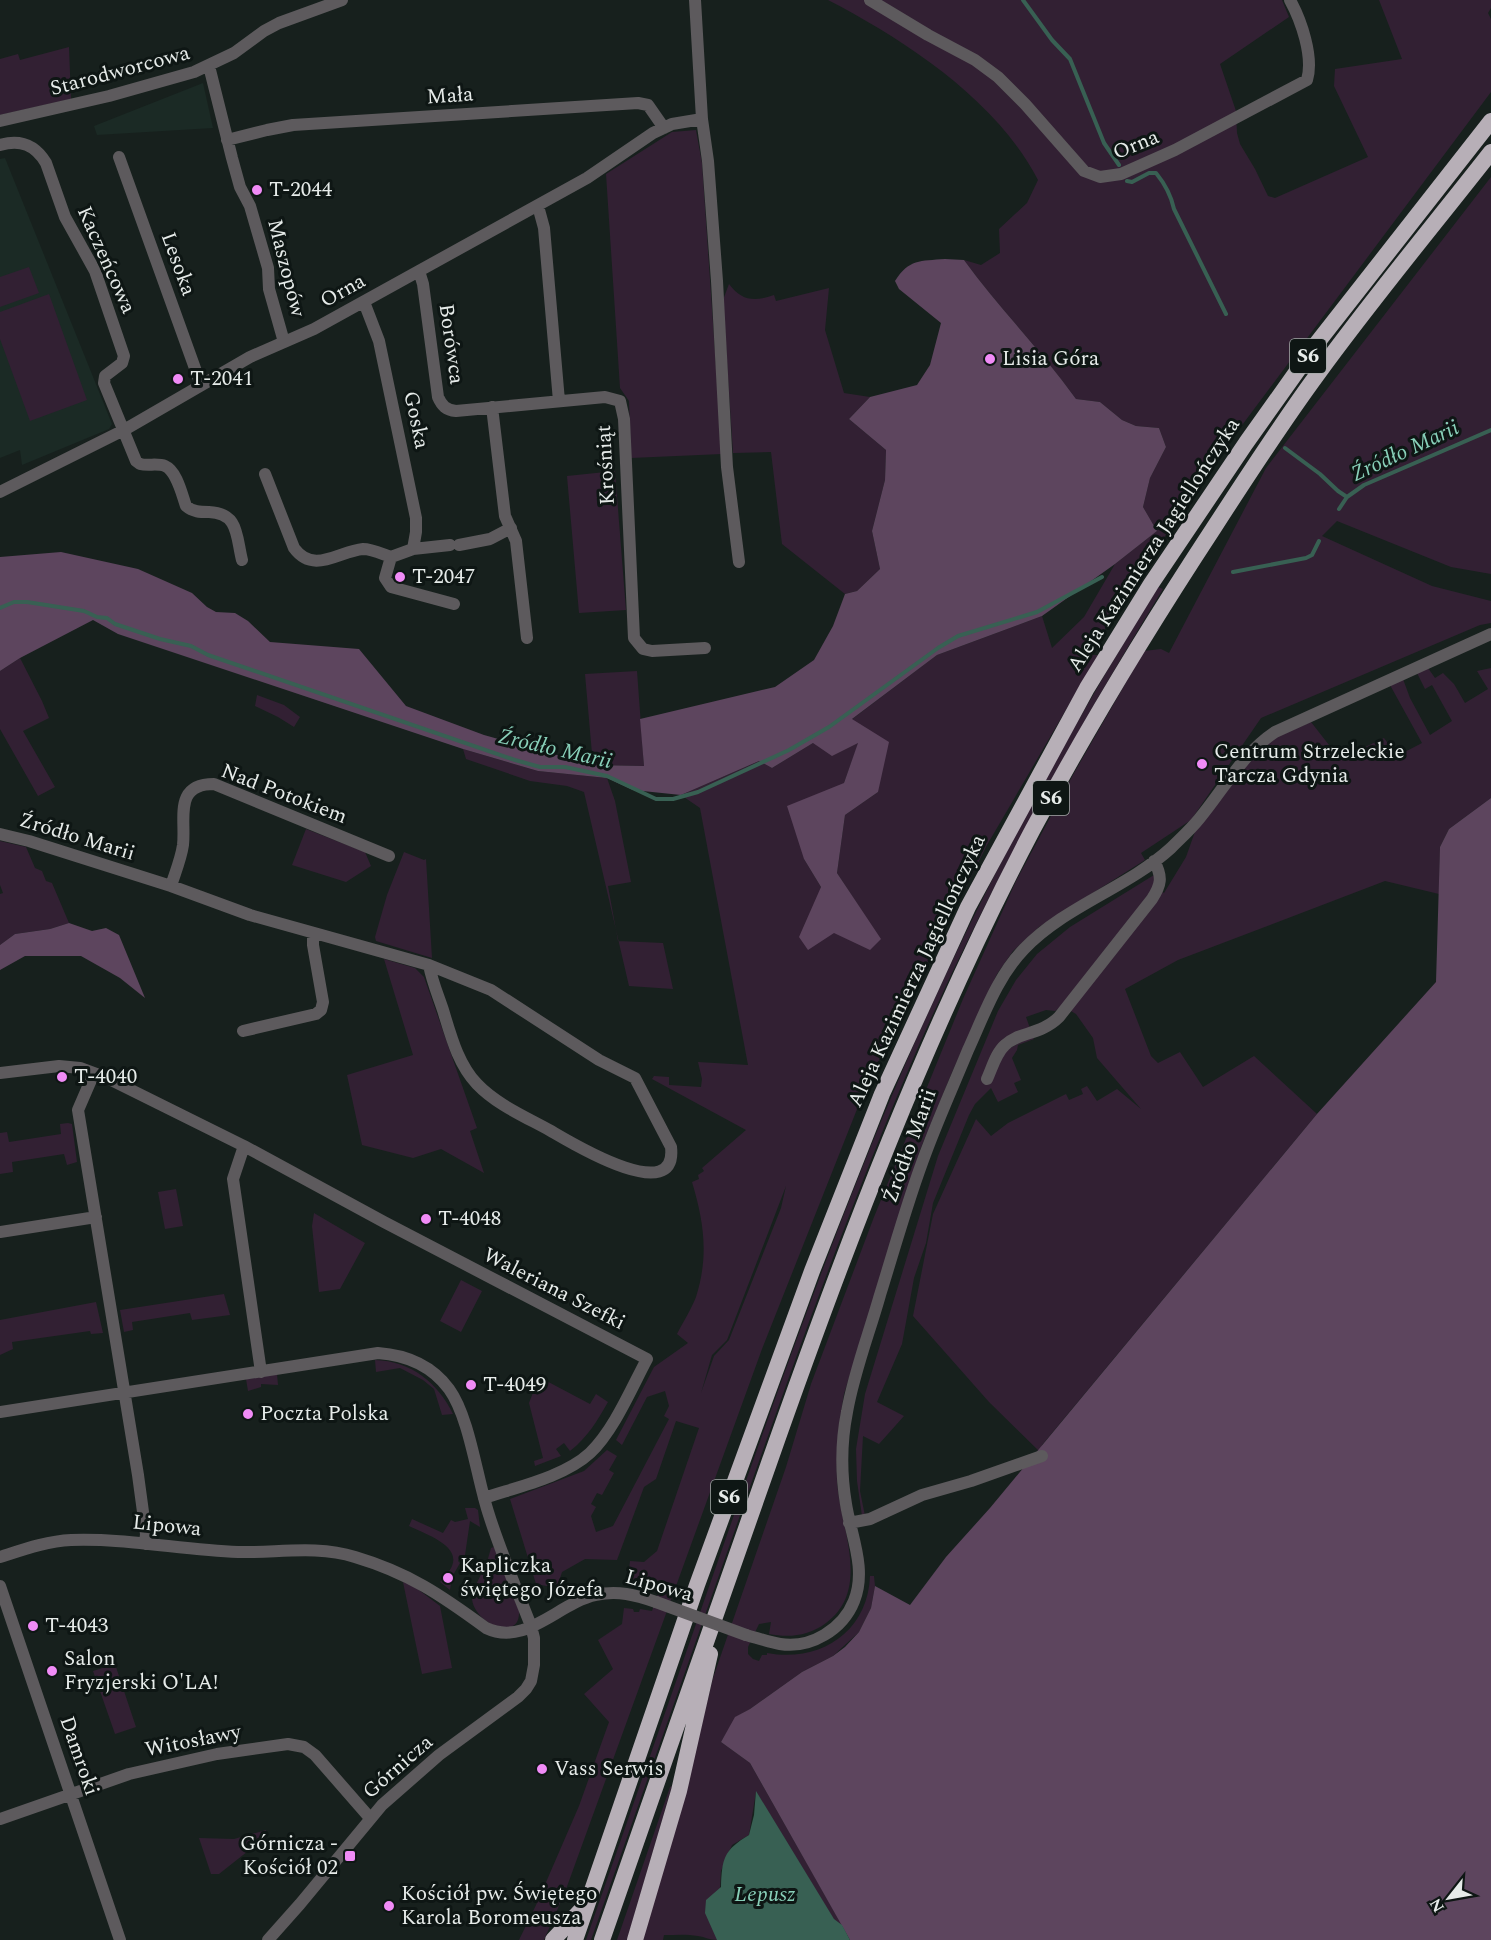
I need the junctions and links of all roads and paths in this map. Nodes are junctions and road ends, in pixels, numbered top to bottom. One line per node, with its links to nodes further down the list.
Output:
1 (342, 0): 5 (street, Starodworcowa)
2 (695, 0): 6 (street)
3 (870, 0): 4 (street, Orna)
4 (1290, 0)
5 (209, 66): 8 (street, Starodworcowa); 10 (street, Maszopów)
6 (702, 119): 9 (street, Orna); 28 (street)
7 (1491, 121): 60 (highway, Aleja Kazimierza Jagiellończyka / S6)
8 (0, 122)
9 (664, 128): 10 (street, Mała); 14 (street, Orna)
10 (227, 140): 17 (street, Maszopów)
11 (0, 145): 21 (street, Kaczeńcowa)
12 (1491, 152): 55 (highway, Aleja Kazimierza Jagiellończyka / S6)
13 (119, 157): 18 (street, Lesoka)
14 (538, 206): 15 (street, Orna); 19 (street)
15 (419, 271): 16 (street, Orna); 20 (street, Borówca)
16 (364, 302): 17 (street, Orna); 25 (street, Goska)
17 (284, 342): 18 (street, Orna)
18 (201, 384): 21 (street, Orna)
19 (559, 401): 20 (street, Borówca); 32 (street, Krośniąt)
20 (492, 407): 24 (street)
21 (124, 430): 23 (street, Orna); 27 (street, Kaczeńcowa)
22 (265, 474): 26 (street)
23 (0, 492)
24 (511, 528): 25 (street); 31 (street)
25 (413, 549): 26 (street)
26 (391, 557): 29 (street)
27 (242, 560)
28 (739, 562)
29 (454, 604)
30 (1491, 634): 35 (street, Źródło Marii)
31 (527, 638)
32 (705, 648)
33 (0, 834): 36 (street, Źródło Marii)
34 (389, 856): 36 (street, Nad Potokiem)
35 (1154, 861): 42 (street); 51 (street, Źródło Marii)
36 (171, 886): 37 (street, Źródło Marii)
37 (313, 934): 38 (street, Źródło Marii); 39 (street)
38 (429, 965): 38 (street, Źródło Marii)
39 (243, 1031)
40 (94, 1072): 41 (street, Waleriana Szefki); 43 (street, Waleriana Szefki); 44 (street)
41 (0, 1073)
42 (987, 1078)
43 (244, 1146): 46 (street); 50 (street, Waleriana Szefki)
44 (96, 1217): 45 (street); 47 (street)
45 (0, 1232)
46 (261, 1371): 47 (street, Górnicza); 50 (street, Górnicza)
47 (123, 1393): 48 (street, Górnicza); 52 (street)
48 (0, 1412)
49 (1042, 1456): 51 (street)
50 (484, 1498): 56 (street, Górnicza)
51 (849, 1523): 56 (street, Lipowa, bridge)
52 (145, 1544): 53 (street, Lipowa); 56 (street, Lipowa)
53 (0, 1557)
54 (0, 1586): 57 (street, Damroki)
55 (721, 1599): 65 (highway, Aleja Kazimierza Jagiellończyka / S6); 66 (highway, S6)
56 (531, 1626): 58 (street, Górnicza)
57 (72, 1795): 58 (street, Witosławy); 59 (street, Witosławy); 61 (street, Damroki)
58 (370, 1818): 62 (street, Górnicza)
59 (0, 1819)
60 (587, 1904): 63 (highway, S6); 64 (highway, Aleja Kazimierza Jagiellończyka)
61 (120, 1940)
62 (268, 1940)
63 (553, 1940)
64 (575, 1940)
65 (602, 1940)
66 (635, 1940)

